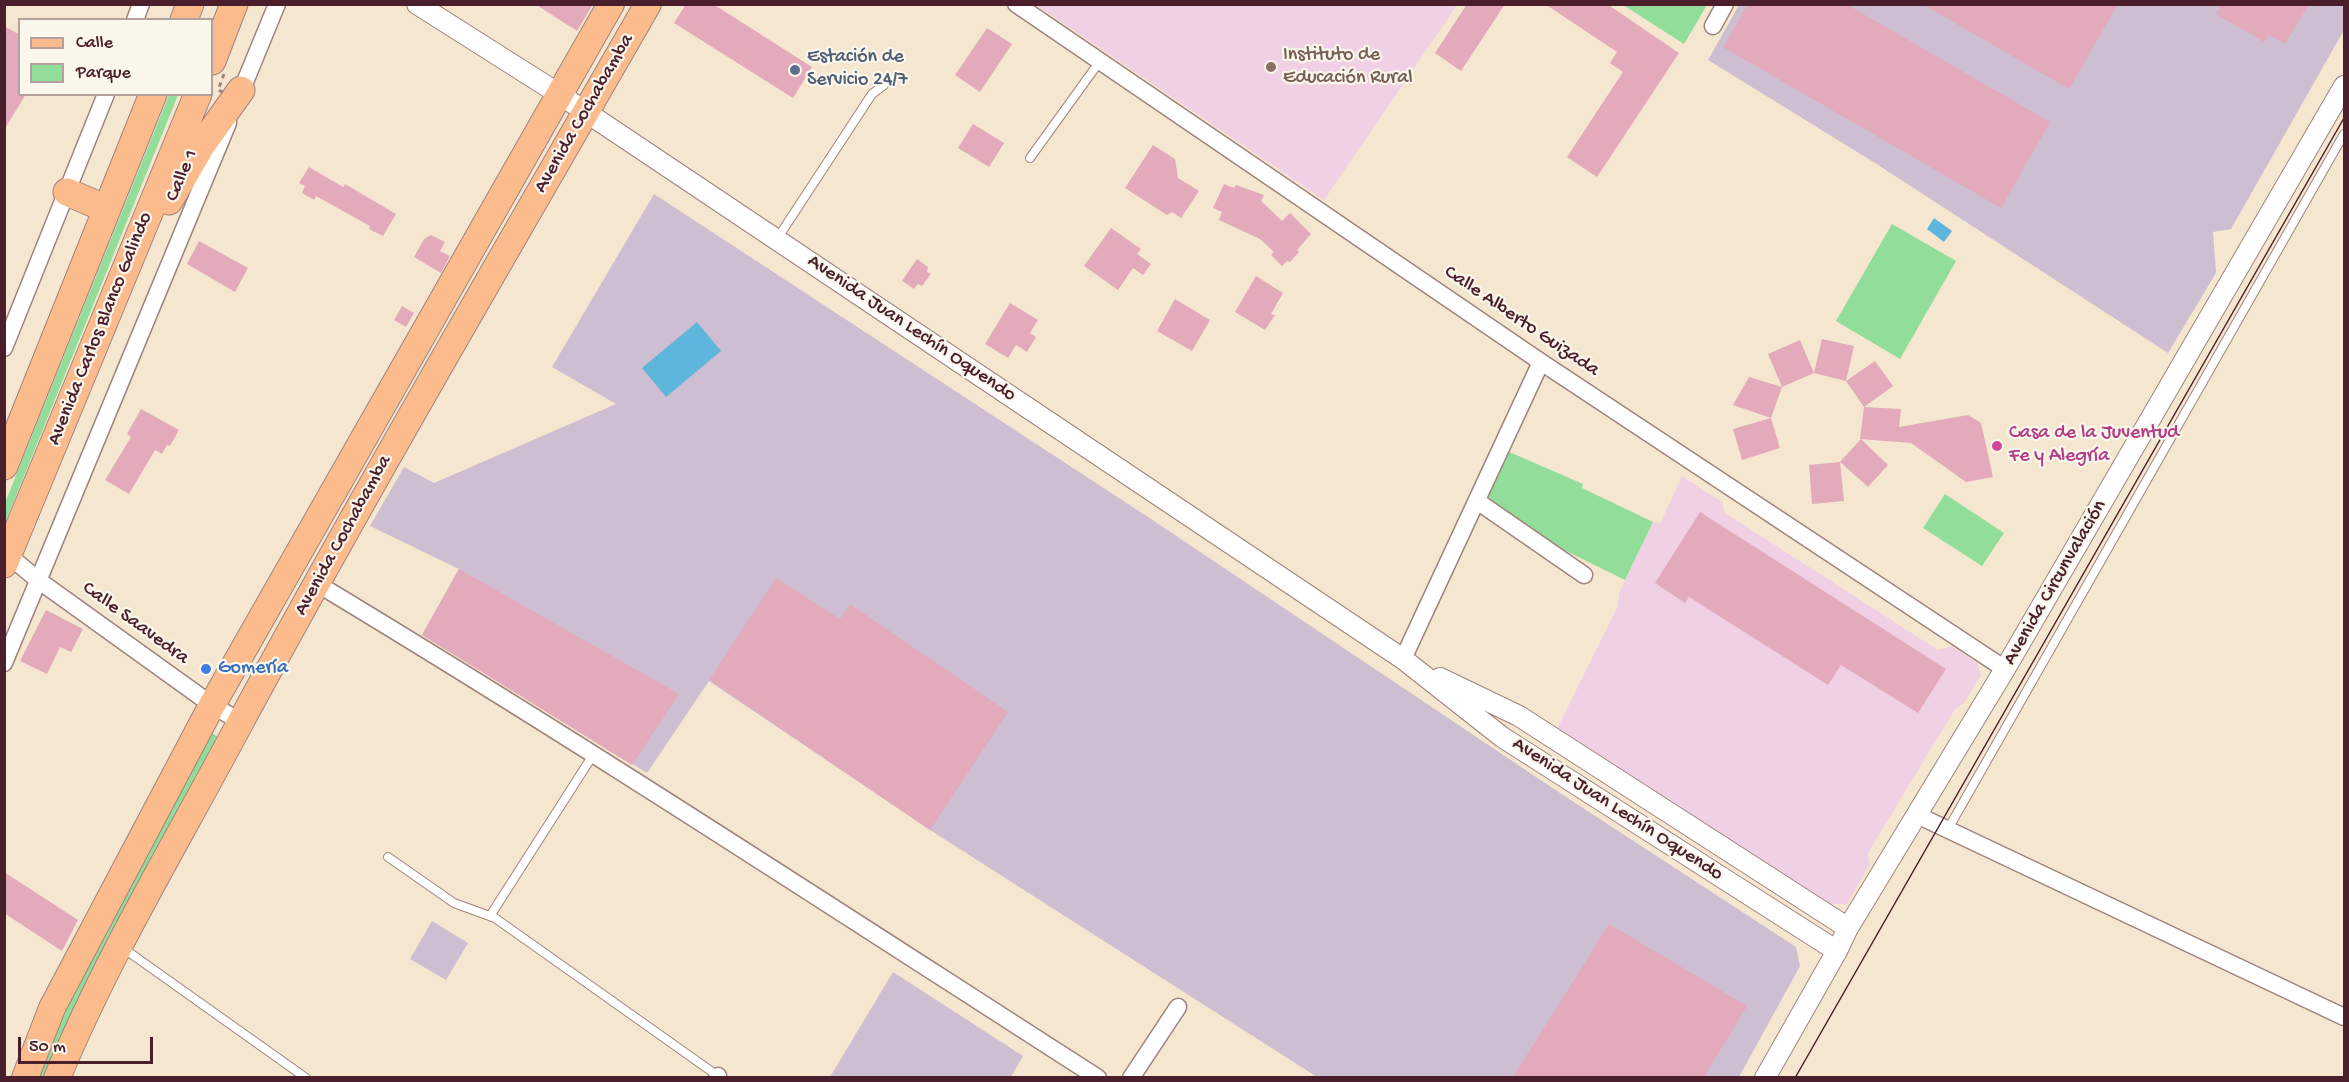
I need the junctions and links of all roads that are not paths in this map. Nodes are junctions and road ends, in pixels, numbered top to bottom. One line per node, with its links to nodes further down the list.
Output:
1 (234, 4): 10 (highway)
2 (277, 4): 10 (street, Calle 1)
3 (417, 4): 13 (street, Avenida Juan Lechín Oquendo)
4 (611, 4): 13 (main road, Avenida Cochabamba)
5 (648, 4): 17 (main road, Avenida Cochabamba)
6 (1016, 4): 9 (street, Calle Alberto Guizada)
7 (1725, 4): 8 (street)
8 (1713, 26)
9 (1101, 60): 19 (lane); 25 (street, Calle Alberto Guizada)
10 (225, 79): 23 (highway); 32 (street, Calle 1)
11 (884, 85): 22 (lane)
12 (2344, 86): 36 (street, Avenida Circunvalación)
13 (560, 94): 17 (street, Avenida Juan Lechín Oquendo); 26 (main road, Avenida Cochabamba)
14 (105, 96): 20 (street)
15 (152, 96): 21 (highway, Avenida Carlos Blanco Galindo)
16 (197, 96): 23 (highway, Avenida Carlos Blanco Galindo)
17 (587, 112): 22 (street, Avenida Juan Lechín Oquendo); 27 (main road, Avenida Cochabamba)
18 (2344, 134): 41 (lane, Avenida Circunvalación)
19 (1030, 158)
20 (67, 192): 21 (highway); 24 (street)
21 (107, 209): 28 (highway, Avenida Carlos Blanco Galindo)
22 (776, 239): 34 (street, Avenida Juan Lechín Oquendo)
23 (118, 290): 30 (highway, Avenida Carlos Blanco Galindo)
24 (4, 348)
25 (1541, 362): 29 (street); 36 (street, Calle Alberto Guizada)
26 (361, 446): 27 (main road); 37 (main road, Avenida Cochabamba)
27 (386, 460): 33 (main road, Avenida Cochabamba)
28 (4, 466)
29 (1477, 501): 31 (street); 34 (street)
30 (6, 560): 32 (street, Calle Saavedra)
31 (1584, 575)
32 (38, 580): 35 (street, Calle 1); 37 (street, Calle Saavedra)
33 (316, 583): 38 (main road, Avenida Cochabamba); 39 (street)
34 (1402, 659): 44 (street, Avenida Juan Lechín Oquendo); 46 (street, Avenida Juan Lechín Oquendo)
35 (4, 663)
36 (2005, 669): 40 (street, Avenida Circunvalación)
37 (212, 705): 38 (street, Calle Saavedra); 49 (main road, Avenida Cochabamba)
38 (241, 722): 45 (main road, Avenida Cochabamba)
39 (593, 755): 43 (lane); 53 (street)
40 (1917, 815): 41 (street); 44 (street, Avenida Circunvalación)
41 (1948, 829): 48 (street)
42 (388, 857): 43 (lane)
43 (490, 916): 52 (lane)
44 (1848, 928): 46 (street, Avenida Circunvalación)
45 (120, 946): 50 (main road, Avenida Cochabamba); 51 (lane)
46 (1837, 951): 55 (street, Avenida Circunvalación)
47 (1178, 1007): 54 (street)
48 (2344, 1017)
49 (25, 1077)
50 (57, 1077)
51 (306, 1077)
52 (718, 1077)
53 (1098, 1077)
54 (1131, 1077)
55 (1765, 1077)

